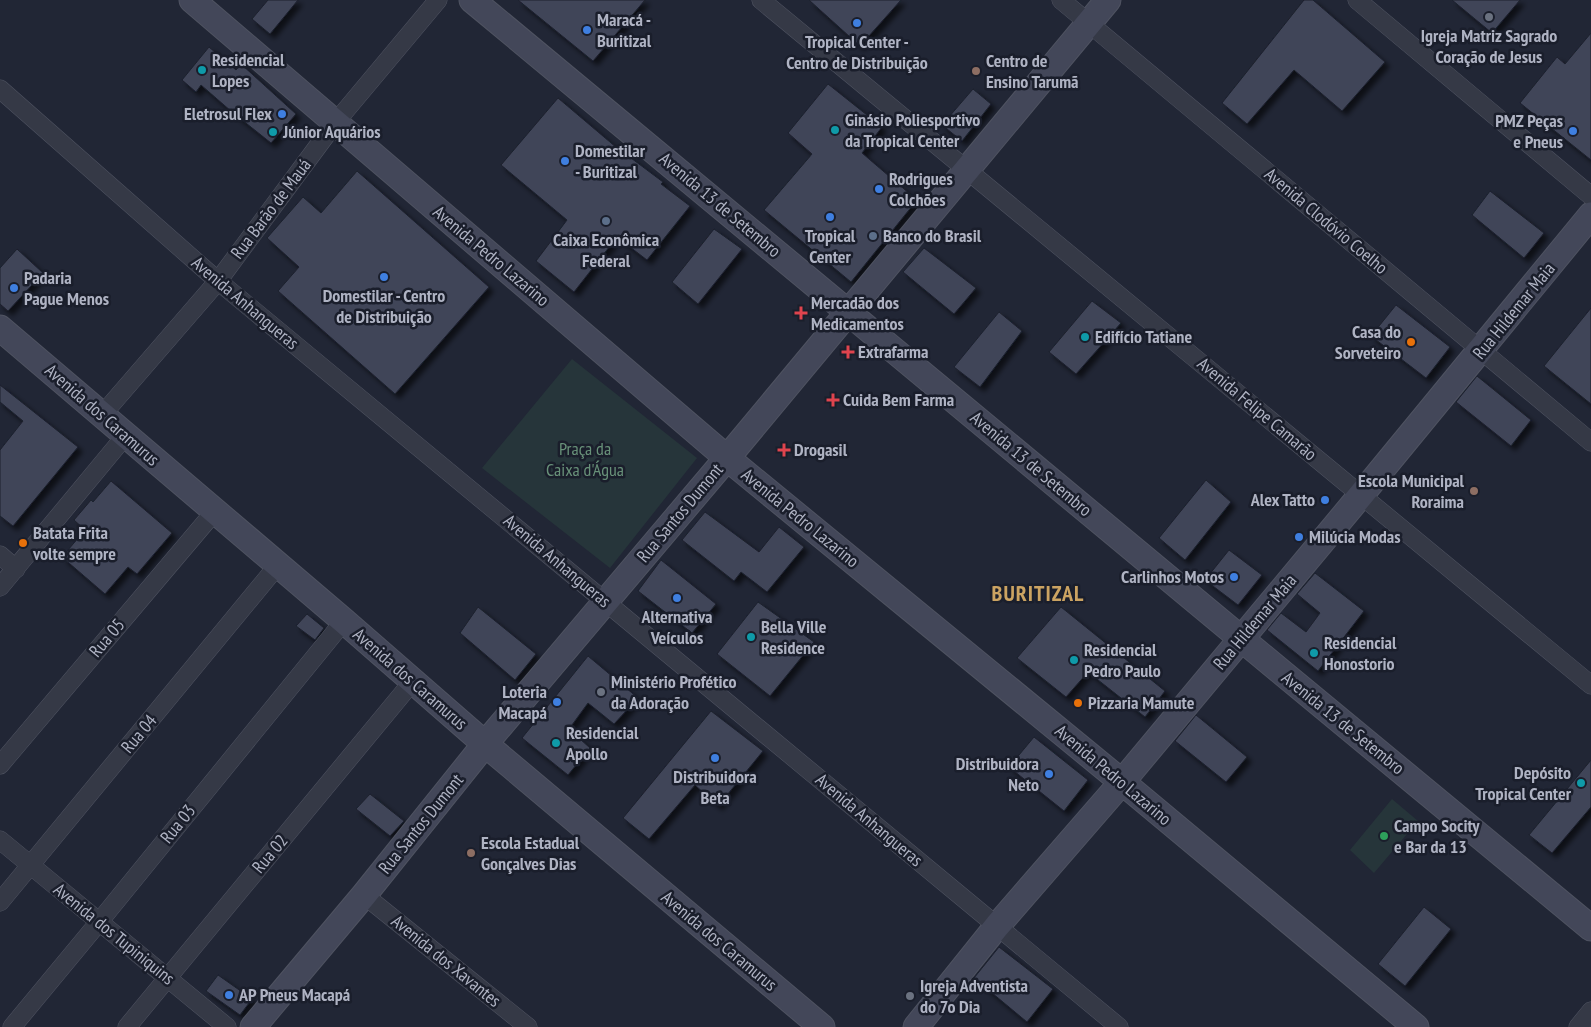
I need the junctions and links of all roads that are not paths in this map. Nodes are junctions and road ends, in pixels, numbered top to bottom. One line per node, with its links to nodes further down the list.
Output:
1 (192, 0): 10 (main road, Avenida Pedro Lazarino)
2 (438, 0): 10 (street, Rua Barão de Mauá)
3 (472, 0): 15 (main road, Avenida 13 de Setembro)
4 (761, 0): 11 (street, Avenida Felipe Camarão)
5 (1061, 0): 8 (street, Avenida Clodóvio Coelho)
6 (1108, 0): 8 (main road, Rua Santos Dumont)
7 (1357, 0): 12 (street)
8 (1089, 23): 11 (main road, Rua Santos Dumont); 17 (street, Avenida Clodóvio Coelho)
9 (0, 89): 14 (street, Avenida Anhangueras)
10 (335, 123): 14 (street, Rua Barão de Mauá); 21 (main road, Avenida Pedro Lazarino)
11 (968, 170): 15 (main road, Rua Santos Dumont); 22 (street, Avenida Felipe Camarão)
12 (1591, 196)
13 (1591, 215): 17 (main road, Rua Hildemar Maia)
14 (218, 281): 18 (street, Rua Barão de Mauá); 28 (street, Avenida Anhangueras)
15 (849, 312): 21 (main road, Rua Santos Dumont); 30 (main road, Avenida 13 de Setembro)
16 (0, 328): 18 (main road, Avenida dos Caramurus)
17 (1481, 351): 20 (street, Avenida Clodóvio Coelho); 22 (main road, Rua Hildemar Maia)
18 (102, 416): 19 (main road, Avenida dos Caramurus)
19 (126, 435): 23 (main road, Avenida dos Caramurus); 26 (street)
20 (1591, 442)
21 (728, 458): 28 (main road, Rua Santos Dumont); 35 (main road, Avenida Pedro Lazarino)
22 (1361, 495): 30 (main road, Rua Hildemar Maia); 32 (street, Avenida Felipe Camarão)
23 (215, 511): 25 (main road, Avenida dos Caramurus); 34 (street, Rua 05)
24 (0, 555): 26 (street)
25 (278, 565): 29 (main road, Avenida dos Caramurus); 37 (street, Rua 04)
26 (16, 569): 27 (street)
27 (0, 587)
28 (605, 602): 33 (main road, Rua Santos Dumont); 41 (street, Avenida Anhangueras)
29 (344, 621): 31 (main road, Avenida dos Caramurus); 40 (street, Rua 03)
30 (1240, 639): 35 (main road, Rua Hildemar Maia); 42 (main road, Avenida 13 de Setembro)
31 (413, 681): 33 (main road, Avenida dos Caramurus); 43 (street, Rua 02)
32 (1591, 685)
33 (485, 744): 38 (main road, Rua Santos Dumont); 50 (main road, Avenida dos Caramurus)
34 (0, 765)
35 (1122, 782): 41 (main road, Rua Hildemar Maia); 53 (main road, Avenida Pedro Lazarino)
36 (0, 840): 37 (street, Avenida dos Tupiniquins)
37 (30, 866): 39 (street, Rua 04); 40 (street, Avenida dos Tupiniquins)
38 (364, 894): 48 (main road, Rua Santos Dumont); 49 (street, Avenida dos Xavantes)
39 (0, 902)
40 (99, 922): 43 (street, Avenida dos Tupiniquins); 45 (street, Rua 03)
41 (997, 926): 51 (main road, Rua Hildemar Maia); 52 (street, Avenida Anhangueras)
42 (1591, 928)
43 (168, 977): 46 (street, Rua 02); 47 (street, Avenida dos Tupiniquins)
44 (1591, 1011): 54 (street)
45 (12, 1027)
46 (127, 1027)
47 (227, 1027)
48 (253, 1027)
49 (528, 1027)
50 (822, 1027)
51 (916, 1027)
52 (1119, 1027)
53 (1416, 1027)
54 (1578, 1027)

